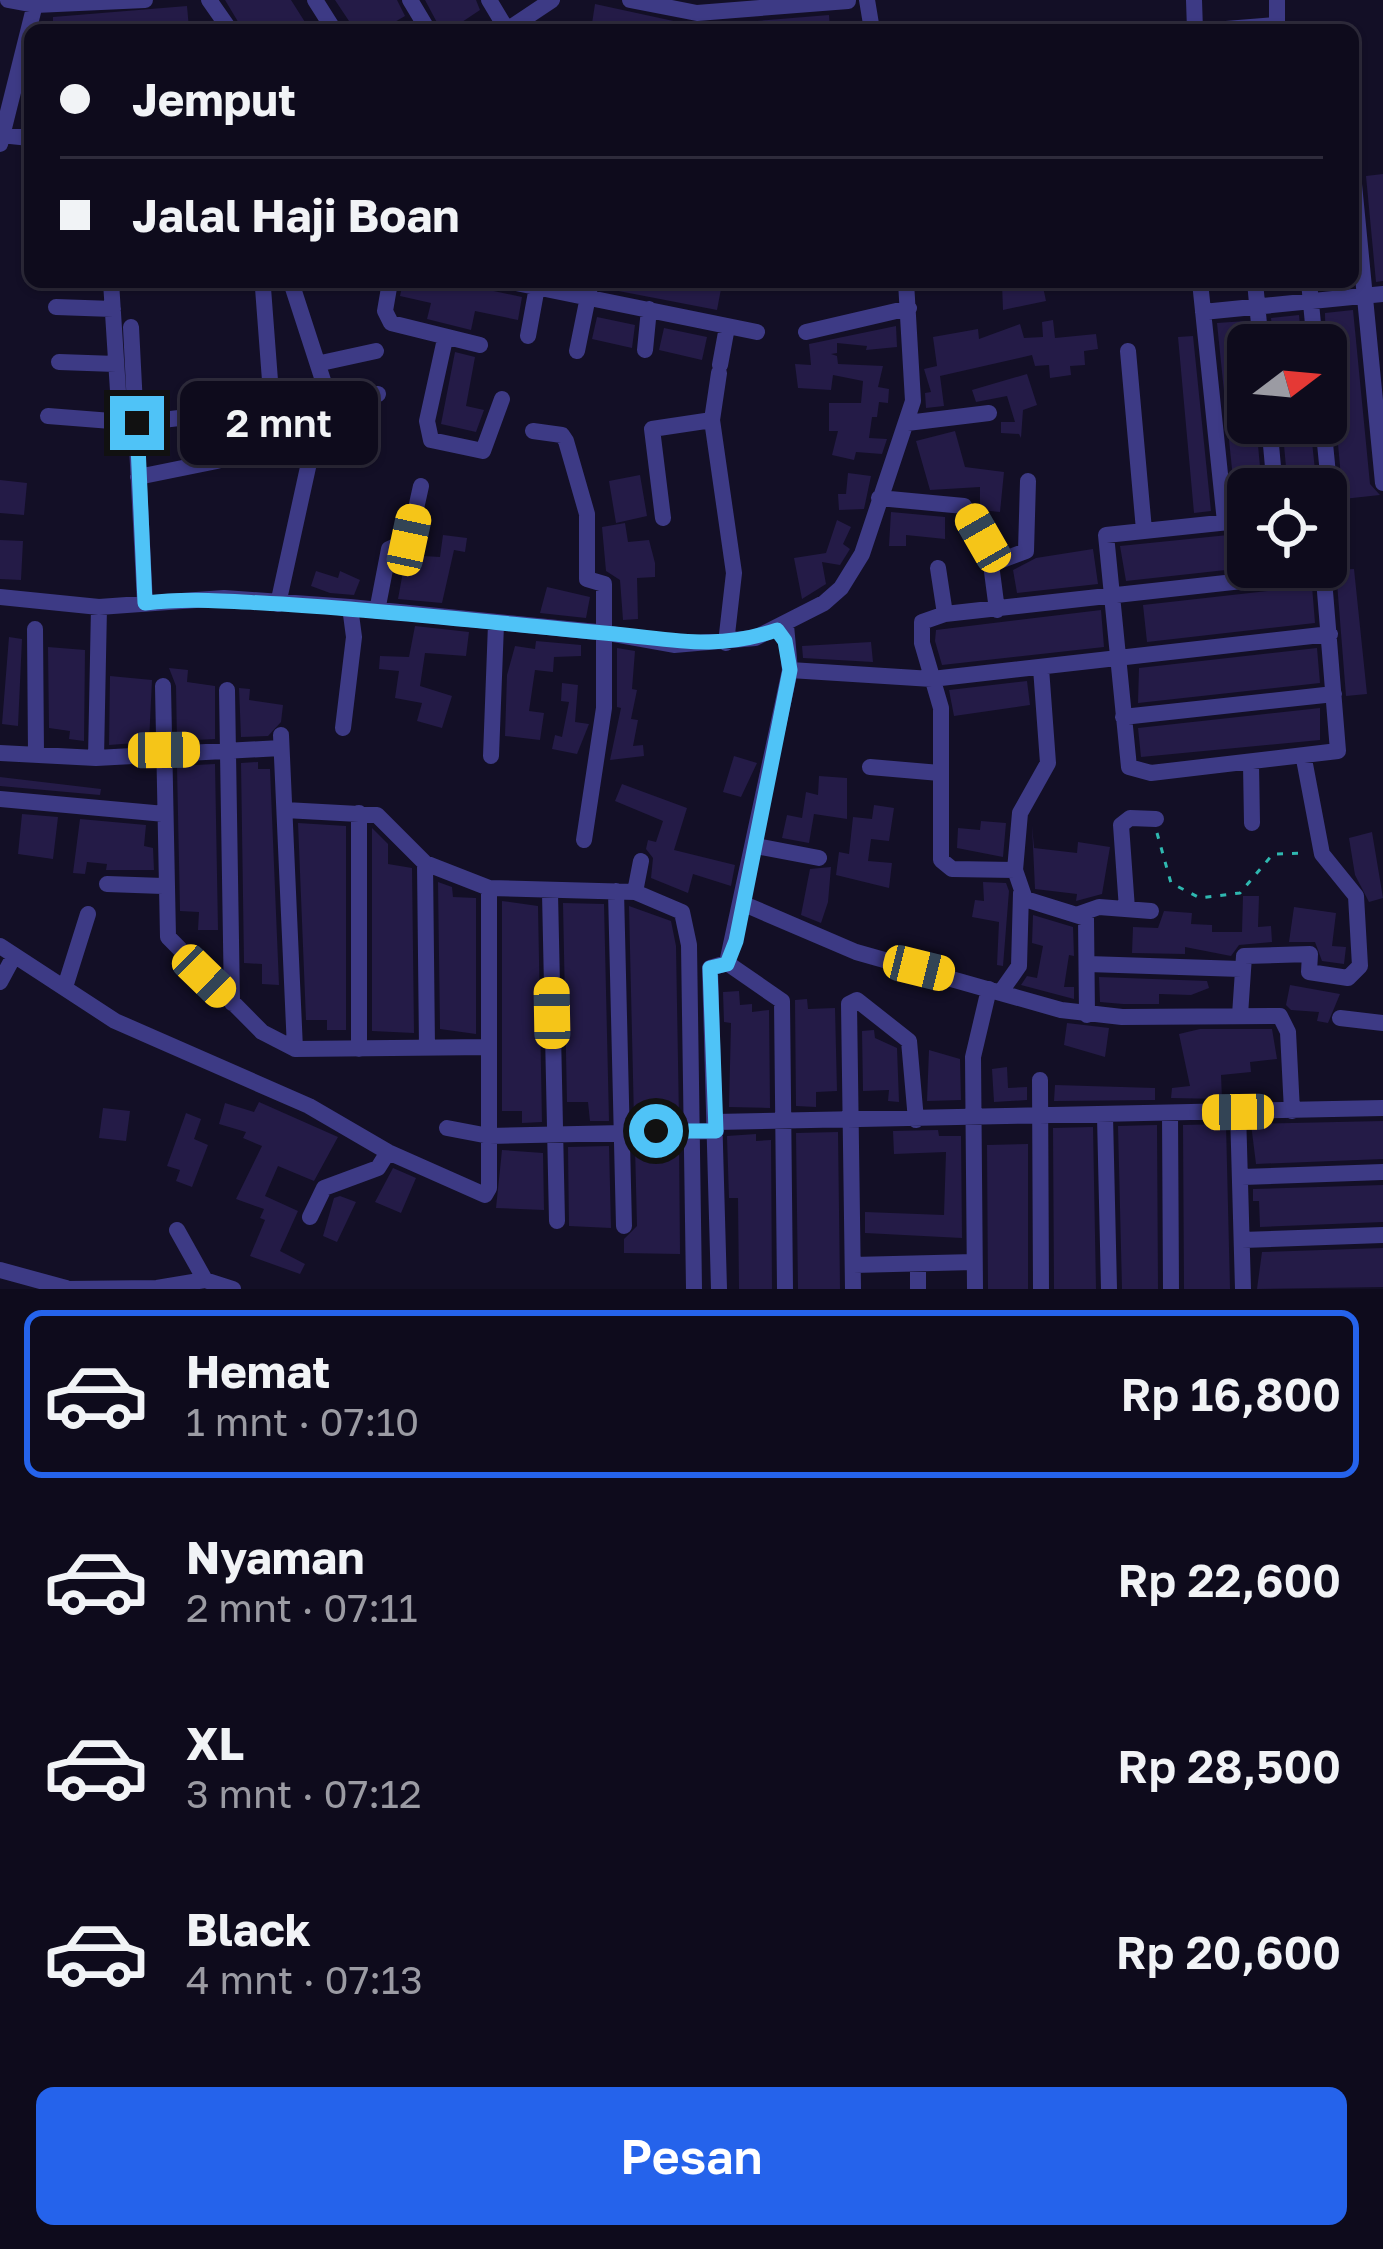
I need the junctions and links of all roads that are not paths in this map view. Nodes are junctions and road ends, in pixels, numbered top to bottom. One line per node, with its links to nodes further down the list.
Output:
1 (8, 0): 6 (street)
2 (146, 0): 6 (street)
3 (552, 0): 8 (street)
4 (630, 0): 7 (street)
5 (848, 1): 7 (street)
6 (36, 3)
7 (698, 22)
8 (516, 24)
9 (24, 76): 10 (street)
10 (2, 139)
11 (1359, 209): 22 (street)
12 (111, 288): 28 (street)
13 (263, 288): 52 (street)
14 (293, 288): 44 (street)
15 (390, 288): 37 (street)
16 (537, 288): 36 (street)
17 (907, 288): 25 (street)
18 (1201, 288): 29 (street)
19 (1255, 288): 26 (street)
20 (1310, 288): 23 (street)
21 (590, 289): 27 (street); 41 (street)
22 (1374, 295): 23 (street); 58 (street)
23 (1311, 302): 26 (street); 31 (street)
24 (56, 307): 28 (street)
25 (909, 308): 35 (street); 53 (street)
26 (1257, 308): 29 (street); 30 (street)
27 (649, 309): 33 (street); 39 (street)
28 (113, 310): 45 (street)
29 (1203, 312): 62 (street)
30 (1259, 324)
31 (1313, 324)
32 (130, 327): 52 (street)
33 (727, 327): 34 (street); 51 (street)
34 (757, 332)
35 (806, 332)
36 (528, 336)
37 (445, 339): 38 (street); 47 (street)
38 (480, 345)
39 (645, 350)
40 (376, 351): 44 (street)
41 (577, 351)
42 (1128, 351): 63 (street)
43 (58, 362): 45 (street)
44 (321, 363): 48 (street)
45 (116, 364): 52 (street)
46 (378, 394): 48 (street)
47 (502, 399)
48 (330, 402): 71 (street)
49 (989, 413): 53 (street)
50 (48, 416): 52 (street)
51 (712, 420): 61 (street); 82 (street)
52 (129, 422): 56 (street)
53 (907, 423): 60 (street)
54 (533, 431): 80 (street)
55 (217, 461): 56 (street)
56 (138, 477): 70 (street)
57 (1028, 481): 64 (street)
58 (1383, 483)
59 (421, 486): 75 (street)
60 (879, 498): 64 (street); 79 (street)
61 (663, 518)
62 (1225, 522): 63 (street)
63 (1144, 530): 68 (street)
64 (993, 561): 74 (street)
65 (938, 568): 76 (street)
66 (1227, 582): 68 (street)
67 (1326, 588): 81 (street)
68 (1111, 596): 74 (street); 83 (street)
69 (0, 597): 72 (street)
70 (145, 603): 71 (street); 72 (street)
71 (278, 604): 73 (street)
72 (99, 607): 97 (street)
73 (350, 607): 75 (street); 91 (street)
74 (997, 610): 76 (street)
75 (377, 611): 77 (street)
76 (945, 614): 86 (street)
77 (496, 624): 80 (street); 96 (street)
78 (35, 629): 95 (street)
79 (783, 632): 82 (street); 85 (street)
80 (607, 633): 82 (street); 108 (street)
81 (1330, 634): 83 (street); 89 (street)
82 (726, 643)
83 (1119, 658): 84 (street); 90 (street)
84 (1041, 668): 86 (street); 113 (street)
85 (790, 670): 86 (street); 109 (street)
86 (932, 679): 101 (street)
87 (163, 686): 93 (street)
88 (227, 690): 92 (street)
89 (1334, 694): 90 (street); 98 (street)
90 (1123, 717): 99 (street)
91 (344, 728)
92 (228, 749): 93 (street); 103 (street); 133 (street)
93 (164, 750): 97 (street); 105 (street)
94 (0, 753): 95 (street)
95 (35, 754): 97 (street)
96 (491, 756)
97 (96, 758)
98 (1304, 759): 99 (street); 129 (street)
99 (1251, 764): 107 (street)
100 (870, 767): 101 (street)
101 (940, 773): 113 (street)
102 (0, 799): 105 (street)
103 (285, 809): 104 (street); 140 (street)
104 (359, 813): 112 (street); 141 (street)
105 (165, 814): 115 (street)
106 (1156, 819): 121 (street)
107 (1252, 823)
108 (584, 840)
109 (756, 846): 110 (street); 120 (street)
110 (819, 858)
111 (641, 861): 117 (street)
112 (425, 863): 116 (street); 139 (street)
113 (1015, 870): 119 (street)
114 (107, 884): 115 (street)
115 (163, 886): 133 (street)
116 (489, 888): 118 (street); 138 (street)
117 (625, 891): 118 (street); 125 (street); 155 (street)
118 (550, 893): 157 (street)
119 (1021, 893): 124 (street); 132 (street)
120 (744, 904): 128 (street); 132 (street)
121 (1127, 909): 122 (street); 124 (street)
122 (1151, 911)
123 (88, 914): 131 (street)
124 (1079, 914): 127 (street)
125 (689, 945): 128 (street); 156 (street)
126 (7, 951): 130 (street); 131 (street)
127 (1088, 964): 129 (street); 134 (street)
128 (719, 966): 152 (street); 153 (street)
129 (1241, 969): 135 (street)
130 (0, 982)
131 (65, 988): 159 (street)
132 (994, 991): 134 (street); 150 (street)
133 (232, 1004): 140 (street)
134 (1087, 1015): 135 (street)
135 (1240, 1015): 144 (street)
136 (1340, 1018): 137 (street)
137 (1383, 1023)
138 (489, 1047): 139 (street); 158 (street)
139 (427, 1048): 141 (street)
140 (295, 1049): 141 (street)
141 (359, 1049)
142 (1040, 1080): 148 (street)
143 (1383, 1108): 144 (street)
144 (1292, 1111): 145 (street)
145 (1238, 1112): 146 (street); 161 (street)
146 (1170, 1113): 147 (street); 184 (street)
147 (1105, 1116): 148 (street); 183 (street)
148 (1039, 1118): 150 (street); 182 (street)
149 (916, 1120): 150 (street); 151 (street); 151 (street)
150 (976, 1120): 168 (street)
151 (850, 1122): 152 (street); 169 (street)
152 (784, 1123): 153 (street); 178 (street)
153 (716, 1126): 156 (street); 177 (street)
154 (447, 1128): 158 (street)
155 (622, 1131): 156 (street); 157 (street); 164 (street)
156 (689, 1131): 176 (street)
157 (554, 1134): 158 (street); 163 (street)
158 (489, 1136): 159 (street)
159 (388, 1152): 162 (street)
160 (1383, 1172): 161 (street)
161 (1241, 1177): 167 (street)
162 (310, 1216)
163 (557, 1221)
164 (624, 1226)
165 (177, 1230): 172 (street)
166 (1383, 1235): 167 (street)
167 (1242, 1240): 185 (street)
168 (974, 1262): 170 (street); 181 (street)
169 (853, 1265): 170 (street); 179 (street)
170 (918, 1265): 180 (street)
171 (0, 1270): 174 (street)
172 (205, 1280): 173 (street); 175 (street)
173 (157, 1288): 174 (street)
174 (66, 1289)
175 (233, 1289)
176 (694, 1289)
177 (719, 1289)
178 (785, 1289)
179 (853, 1289)
180 (918, 1289)
181 (975, 1289)
182 (1041, 1289)
183 (1109, 1289)
184 (1171, 1289)
185 (1244, 1289)

